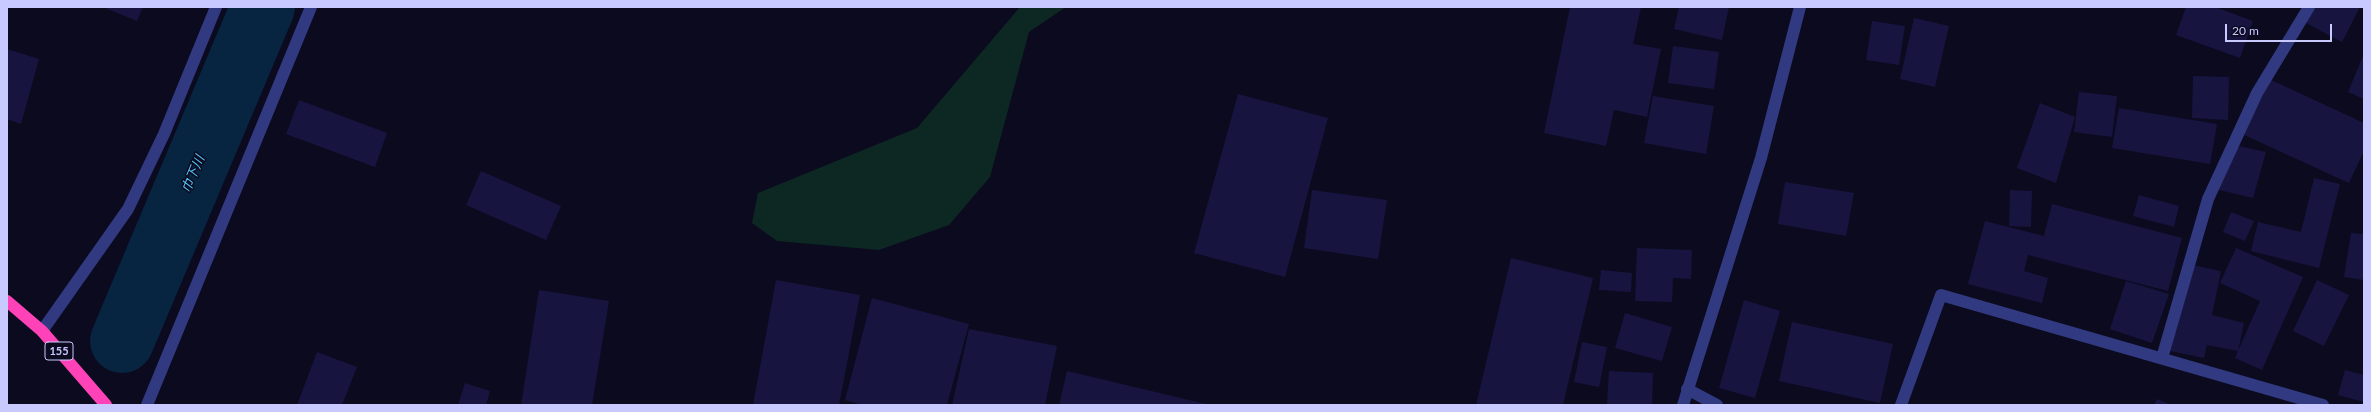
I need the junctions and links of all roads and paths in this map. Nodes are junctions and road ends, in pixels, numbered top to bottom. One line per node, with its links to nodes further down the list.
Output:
1 (216, 7): 6 (street)
2 (311, 7): 10 (street)
3 (1800, 7): 8 (street)
4 (2309, 7): 7 (street)
5 (7, 301): 6 (highway, 155)
6 (42, 331): 9 (highway, 155)
7 (2162, 358): 13 (street); 14 (street)
8 (1687, 389): 11 (street); 12 (street)
9 (106, 405)
10 (147, 405)
11 (1683, 405)
12 (1717, 405)
13 (1901, 405)
14 (2323, 405)

